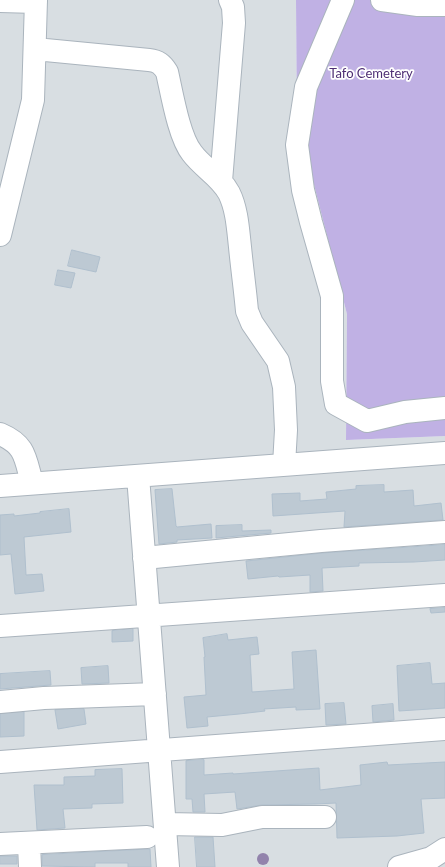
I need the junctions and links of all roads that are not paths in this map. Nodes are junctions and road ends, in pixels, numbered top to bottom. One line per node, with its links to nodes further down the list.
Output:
1 (230, 0): 8 (street)
2 (343, 0): 10 (street)
3 (382, 0): 6 (street)
4 (0, 1): 5 (street)
5 (36, 1): 7 (street)
6 (445, 5)
7 (35, 49): 8 (street); 9 (street)
8 (221, 181): 13 (street)
9 (0, 235)
10 (445, 408)
11 (0, 434): 15 (street)
12 (445, 453): 13 (street)
13 (284, 465): 14 (street)
14 (138, 476): 15 (street); 18 (street)
15 (32, 483): 16 (street)
16 (0, 486)
17 (445, 532): 18 (street)
18 (144, 558): 20 (street)
19 (445, 595): 20 (street)
20 (148, 615): 21 (street); 22 (street)
21 (0, 626)
22 (155, 694): 23 (street); 25 (street)
23 (0, 702)
24 (445, 728): 25 (street)
25 (159, 750): 26 (street); 28 (street)
26 (0, 762)
27 (325, 817): 28 (street)
28 (165, 824): 34 (street)
29 (147, 837): 31 (street)
30 (0, 844): 31 (street)
31 (29, 844): 33 (street)
32 (445, 849): 35 (street)
33 (30, 867)
34 (168, 867)
35 (399, 867)

